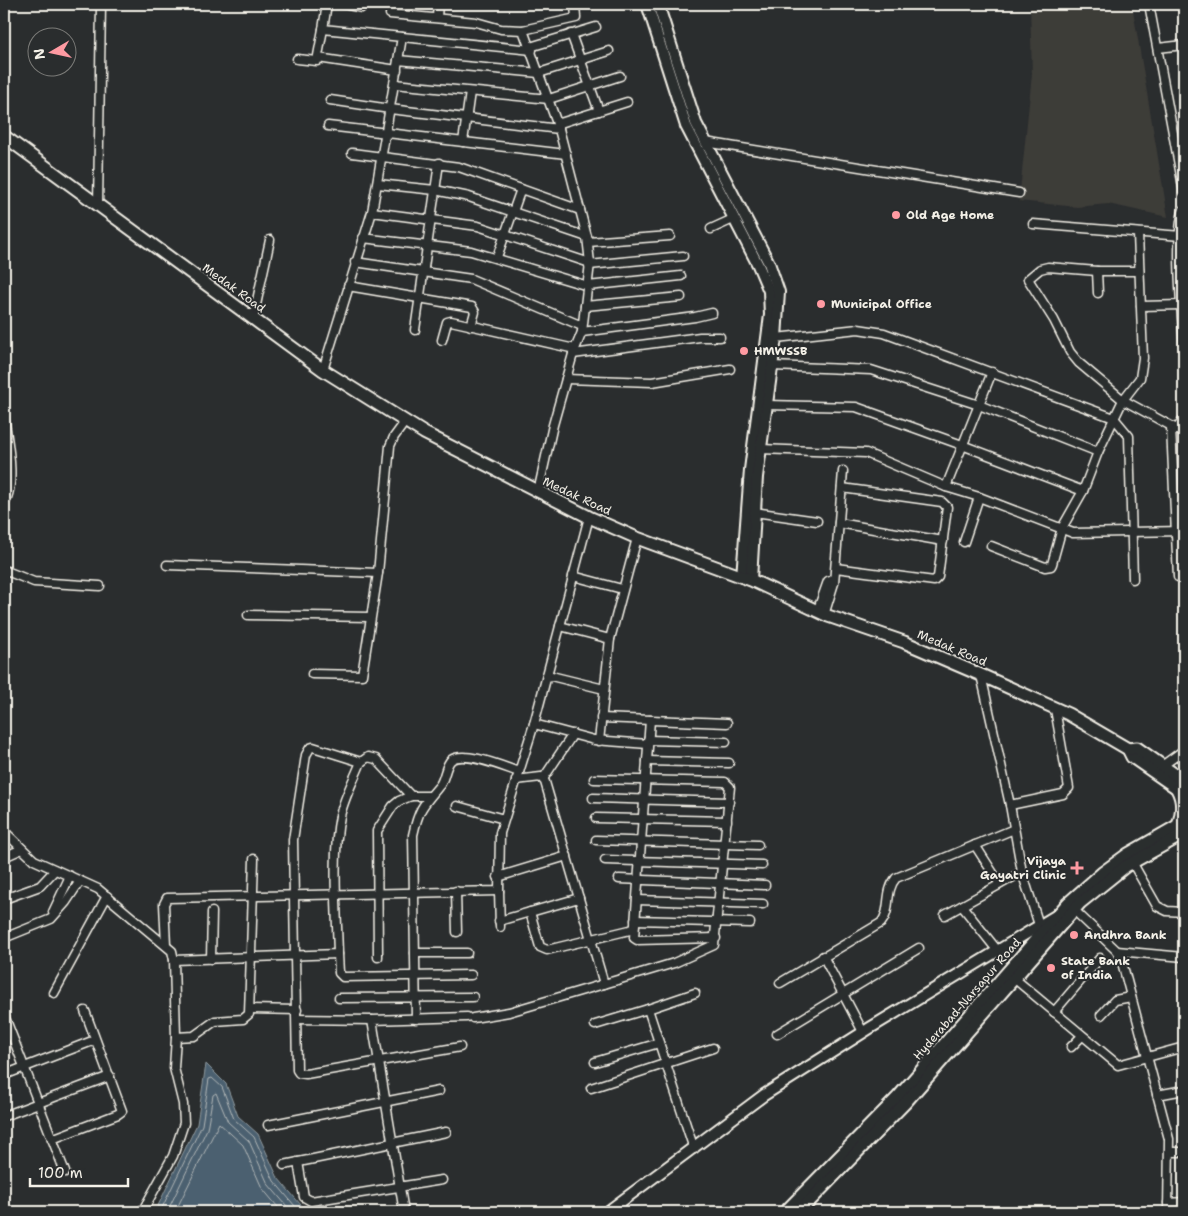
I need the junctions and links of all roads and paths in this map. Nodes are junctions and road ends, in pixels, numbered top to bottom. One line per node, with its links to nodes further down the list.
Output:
1 (101, 4): 54 (street)
2 (327, 4): 13 (street)
3 (343, 4): 9 (street)
4 (438, 4): 11 (street)
5 (575, 4): 14 (street)
6 (647, 4): 37 (street)
7 (658, 4): 36 (street)
8 (1150, 4): 19 (street)
9 (361, 8)
10 (390, 14): 11 (street)
11 (437, 17): 14 (street)
12 (596, 27): 15 (street)
13 (323, 29): 16 (street); 21 (street)
14 (523, 30): 18 (street)
15 (571, 34): 18 (street); 24 (street)
16 (402, 37): 18 (street); 23 (street)
17 (1184, 45): 19 (street)
18 (531, 48): 26 (street)
19 (1158, 48): 52 (street)
20 (609, 51): 24 (street)
21 (318, 58): 22 (street); 25 (street)
22 (297, 59)
23 (398, 60): 25 (street); 26 (street)
24 (580, 60): 26 (street); 29 (street)
25 (396, 70): 28 (street)
26 (539, 73): 32 (street)
27 (620, 76): 29 (street)
28 (394, 84): 30 (street); 34 (street)
29 (590, 86): 32 (street); 35 (street)
30 (470, 92): 32 (street); 38 (street)
31 (330, 100): 34 (street)
32 (549, 100): 40 (street)
33 (627, 102): 35 (street)
34 (390, 109): 38 (street); 41 (street)
35 (599, 111): 40 (street)
36 (692, 111): 37 (street); 44 (street)
37 (681, 115): 60 (street)
38 (466, 118): 40 (street); 43 (street)
39 (328, 126): 41 (street)
40 (558, 127): 46 (street)
41 (386, 133): 43 (street); 47 (street)
42 (4, 136): 54 (main road, Medak Road)
43 (463, 142): 46 (street)
44 (705, 142): 53 (street); 79 (street)
45 (352, 153): 47 (street)
46 (566, 154): 56 (street)
47 (382, 156): 48 (street); 49 (street)
48 (438, 164): 50 (street); 51 (street)
49 (378, 184): 51 (street); 58 (street)
50 (521, 189): 56 (street); 57 (street)
51 (435, 190): 57 (street); 59 (street)
52 (1184, 192)
53 (1019, 193)
54 (98, 206): 89 (main road, Medak Road)
55 (1184, 209): 66 (street)
56 (580, 210): 69 (street)
57 (513, 211): 63 (street); 69 (street)
58 (372, 212): 59 (street); 67 (street)
59 (431, 219): 63 (street); 70 (street)
60 (734, 219): 62 (street); 79 (street)
61 (1034, 224): 64 (street)
62 (711, 229)
63 (506, 233): 72 (street); 74 (street)
64 (1138, 234): 66 (street); 76 (street)
65 (670, 236): 69 (street)
66 (1181, 236): 85 (street)
67 (363, 238): 70 (street); 73 (street)
68 (270, 240): 89 (street)
69 (588, 240): 74 (street)
70 (427, 246): 72 (street); 77 (street)
71 (682, 256): 74 (street)
72 (497, 257): 81 (street)
73 (355, 262): 77 (street); 80 (street)
74 (590, 264): 81 (street)
75 (1097, 271): 76 (street); 82 (street); 103 (street)
76 (1139, 271): 87 (street)
77 (424, 272): 84 (street); 91 (street)
78 (681, 276): 81 (street)
79 (770, 283): 94 (street); 139 (street)
80 (348, 286): 84 (street); 100 (street)
81 (588, 286): 86 (street)
82 (1098, 292)
83 (681, 297): 86 (street)
84 (420, 299): 90 (street); 92 (street)
85 (1181, 305): 87 (street); 96 (street)
86 (585, 306): 91 (street)
87 (1141, 306): 103 (street)
88 (712, 313): 91 (street)
89 (253, 319): 100 (main road, Medak Road)
90 (471, 326): 95 (street); 97 (street)
91 (582, 329): 97 (street)
92 (415, 330)
93 (720, 337): 97 (street)
94 (776, 338): 98 (street); 101 (street)
95 (442, 340)
96 (1184, 345)
97 (574, 351): 102 (street)
98 (772, 366): 104 (street); 105 (street)
99 (730, 369): 102 (street)
100 (323, 370): 109 (main road, Medak Road)
101 (992, 372): 105 (street); 107 (street)
102 (566, 378): 119 (street)
103 (1122, 400): 107 (street); 110 (street)
104 (766, 406): 112 (street); 113 (street)
105 (979, 406): 112 (street); 114 (street)
106 (4, 416): 121 (street)
107 (1114, 418): 114 (street); 128 (street)
108 (1184, 419): 110 (street)
109 (405, 422): 119 (main road, Medak Road); 136 (street)
110 (1174, 428): 111 (street); 127 (street)
111 (1184, 433)
112 (962, 445): 116 (street); 118 (street)
113 (760, 449): 116 (street); 122 (street)
114 (1098, 452): 118 (street)
115 (843, 470): 117 (street)
116 (946, 487): 120 (street)
117 (842, 488): 125 (street); 130 (street)
118 (1083, 491): 126 (street)
119 (538, 492): 123 (main road, Medak Road)
120 (980, 496): 126 (street); 131 (street)
121 (4, 504)
122 (754, 512): 124 (street); 139 (street)
123 (589, 517): 129 (main road, Medak Road); 137 (street)
124 (817, 521)
125 (839, 523): 130 (street); 134 (street)
126 (1062, 528): 128 (street); 132 (street)
127 (1180, 531): 128 (street); 138 (street)
128 (1131, 533): 140 (street)
129 (637, 538): 139 (main road, Medak Road); 142 (street)
130 (944, 541): 134 (street)
131 (964, 542)
132 (991, 546)
133 (167, 565): 136 (street)
134 (836, 568): 143 (street)
135 (4, 570): 141 (street)
136 (378, 573): 145 (street)
137 (573, 576): 142 (street); 146 (street)
138 (1178, 577)
139 (746, 579): 143 (main road, Medak Road)
140 (1133, 579)
141 (100, 586)
142 (622, 589): 147 (street)
143 (821, 613): 150 (main road, Medak Road)
144 (248, 615): 145 (street)
145 (370, 617): 148 (street)
146 (560, 626): 147 (street); 149 (street)
147 (610, 639): 151 (street)
148 (312, 674)
149 (547, 675): 151 (street); 156 (street)
150 (982, 675): 152 (main road, Medak Road); 177 (street)
151 (604, 689): 153 (street)
152 (1055, 709): 161 (main road, Medak Road); 177 (street)
153 (601, 718): 154 (street); 158 (street)
154 (650, 720): 155 (street); 159 (street)
155 (727, 723)
156 (534, 724): 157 (street); 167 (street)
157 (573, 734): 158 (street); 168 (street)
158 (599, 741): 159 (street)
159 (648, 742): 160 (street); 163 (street)
160 (726, 742)
161 (1128, 749): 166 (main road); 171 (main road, Medak Road)
162 (1184, 750): 166 (street)
163 (647, 761): 165 (street); 170 (street)
164 (361, 762): 172 (street); 214 (street); 215 (street)
165 (728, 763)
166 (1162, 766): 171 (main road)
167 (517, 776): 168 (street); 173 (street); 180 (street)
168 (543, 779): 192 (street)
169 (594, 779): 170 (street)
170 (646, 780): 175 (street); 176 (street)
171 (1182, 788): 183 (main road)
172 (411, 796): 173 (street); 212 (street)
173 (428, 796): 213 (street)
174 (593, 798): 175 (street)
175 (644, 799): 176 (street); 181 (street)
176 (729, 802): 182 (street)
177 (1010, 804): 184 (street)
178 (457, 806): 180 (street)
179 (596, 818): 181 (street)
180 (504, 819): 203 (street)
181 (642, 819): 182 (street); 187 (street)
182 (727, 821): 188 (street)
183 (1182, 827): 197 (main road, Hyderabad-Narsapur Road); 229 (main road, Hyderabad-Narsapur Road)
184 (1014, 829): 190 (street); 201 (street)
185 (4, 831): 191 (street)
186 (596, 840): 187 (street)
187 (641, 841): 188 (street); 196 (street)
188 (725, 844): 189 (street); 198 (street)
189 (758, 845)
190 (975, 845): 208 (street); 247 (street)
191 (22, 849): 193 (street); 200 (street)
192 (567, 856): 203 (street); 218 (street)
193 (4, 857)
194 (254, 859): 217 (street)
195 (605, 860): 196 (street)
196 (639, 861): 198 (street); 206 (street)
197 (1132, 862): 224 (main road, Hyderabad-Narsapur Road); 227 (street)
198 (723, 864): 199 (street); 207 (street)
199 (762, 865)
200 (55, 870): 202 (street); 219 (street)
201 (1022, 872): 208 (street); 234 (street)
202 (70, 876): 205 (street); 230 (street)
203 (498, 878): 211 (street)
204 (619, 879): 206 (street)
205 (80, 880): 216 (street); 230 (street)
206 (638, 880): 207 (street); 220 (street)
207 (722, 883): 209 (street); 221 (street)
208 (1000, 884): 223 (street)
209 (765, 885)
210 (456, 891): 211 (street); 213 (street); 236 (street)
211 (499, 891): 226 (street)
212 (378, 892): 213 (street); 214 (street); 249 (street)
213 (414, 892): 244 (street)
214 (336, 894): 215 (street); 246 (street)
215 (294, 895): 217 (street); 248 (street)
216 (107, 896): 240 (street); 260 (street)
217 (252, 896): 240 (street); 251 (street)
218 (579, 898): 226 (street); 239 (street)
219 (4, 899)
220 (636, 900): 221 (street); 231 (street)
221 (720, 903): 222 (street); 232 (street)
222 (763, 904)
223 (962, 906): 228 (street); 242 (street)
224 (1074, 910): 243 (street); 257 (main road, Hyderabad-Narsapur Road)
225 (212, 912): 253 (street)
226 (530, 912): 239 (street)
227 (1184, 912)
228 (945, 915)
229 (1058, 915): 234 (street); 320 (main road, Hyderabad-Narsapur Road)
230 (50, 919): 237 (street)
231 (635, 920): 232 (street); 235 (street)
232 (718, 922): 233 (street); 238 (street)
233 (750, 922)
234 (1039, 925): 242 (street)
235 (634, 929): 238 (street); 239 (street)
236 (457, 932)
237 (4, 938)
238 (716, 938): 258 (street)
239 (591, 940): 258 (street)
240 (166, 945): 254 (street)
241 (919, 948): 262 (street)
242 (997, 950): 278 (street)
243 (1117, 952): 250 (street); 265 (street)
244 (415, 953): 245 (street); 255 (street)
245 (467, 953)
246 (338, 954): 248 (street); 255 (street)
247 (823, 956): 259 (street); 262 (street)
248 (296, 957): 251 (street); 269 (street)
249 (378, 957)
250 (1184, 957)
251 (251, 958): 253 (street); 267 (street)
252 (1100, 958): 271 (street)
253 (211, 959): 254 (street)
254 (174, 960): 281 (street)
255 (415, 975): 256 (street); 263 (street)
256 (471, 975)
257 (1014, 979): 271 (street); 321 (main road, Hyderabad-Narsapur Road)
258 (604, 984): 275 (street)
259 (780, 984)
260 (54, 993)
261 (695, 993): 268 (street)
262 (843, 994): 278 (street); 280 (street)
263 (415, 997): 264 (street); 266 (street); 275 (street)
264 (473, 997)
265 (1131, 997): 273 (street); 289 (street)
266 (339, 998)
267 (250, 1009): 269 (street); 281 (street)
268 (648, 1009): 277 (street); 284 (street)
269 (297, 1010): 274 (street)
270 (85, 1011): 283 (street)
271 (1054, 1012): 282 (street)
272 (4, 1015): 279 (street)
273 (1102, 1016)
274 (297, 1019): 276 (street); 290 (street)
275 (416, 1019): 276 (street)
276 (372, 1020): 290 (street)
277 (595, 1025)
278 (863, 1032): 307 (street)
279 (7, 1033): 293 (street)
280 (777, 1034)
281 (176, 1036): 317 (street)
282 (1082, 1036): 288 (street); 289 (street)
283 (95, 1040): 293 (street); 295 (street)
284 (659, 1042): 291 (street); 292 (street)
285 (460, 1047): 290 (street)
286 (1184, 1047): 289 (street)
287 (713, 1048): 292 (street)
288 (1071, 1048)
289 (1147, 1058): 299 (street)
290 (378, 1062): 300 (street)
291 (595, 1062)
292 (666, 1064): 296 (street); 307 (street)
293 (23, 1068): 294 (street); 301 (street)
294 (4, 1075)
295 (110, 1076): 301 (street); 305 (street)
296 (591, 1088)
297 (1184, 1090): 299 (street)
298 (439, 1091): 300 (street)
299 (1157, 1095): 308 (street)
300 (384, 1102): 303 (street); 306 (street)
301 (38, 1103): 302 (street); 305 (street)
302 (4, 1116)
303 (268, 1125)
304 (446, 1132): 306 (street)
305 (52, 1139): 312 (street)
306 (391, 1143): 310 (street); 314 (street)
307 (694, 1148): 319 (street)
308 (1170, 1152): 309 (street); 316 (street)
309 (1184, 1152)
310 (298, 1162): 311 (street); 314 (street)
311 (284, 1164)
312 (65, 1172)
313 (442, 1180): 314 (street)
314 (399, 1187): 318 (street)
315 (1184, 1202): 316 (street)
316 (1168, 1203): 322 (street)
317 (142, 1212)
318 (404, 1212)
319 (607, 1212)
320 (785, 1212)
321 (800, 1212)
322 (1168, 1212)

